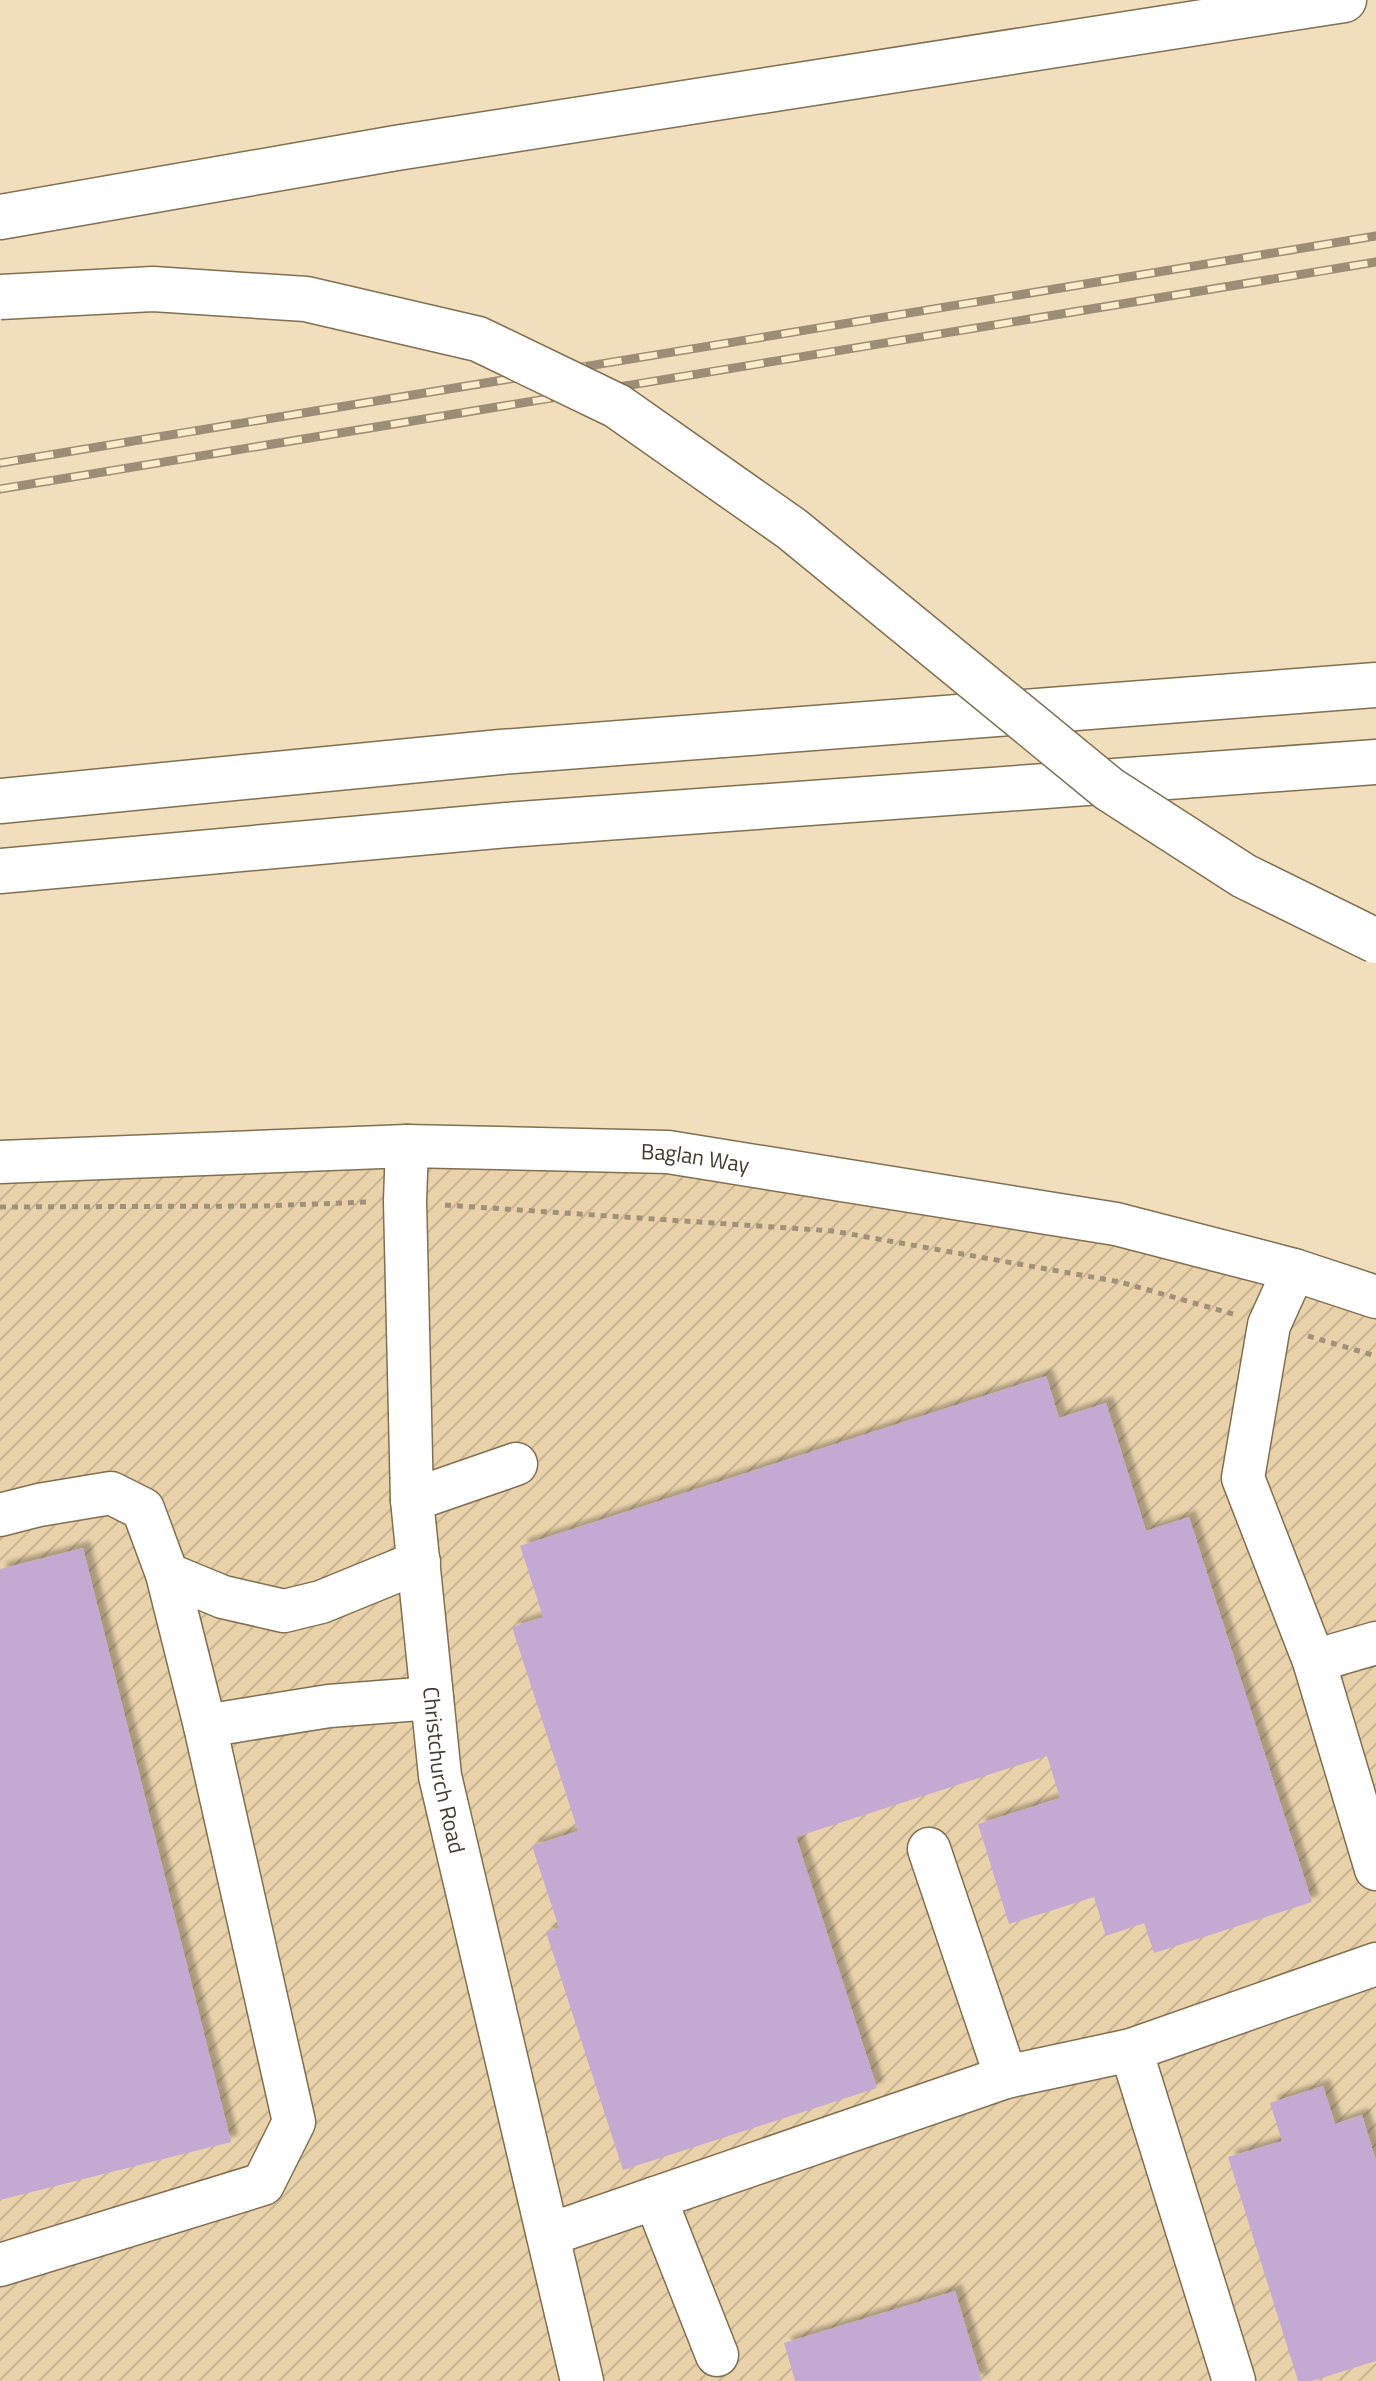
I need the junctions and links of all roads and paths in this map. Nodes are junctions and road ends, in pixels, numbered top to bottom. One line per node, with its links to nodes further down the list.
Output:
1 (1344, 0): 2 (highway)
2 (0, 217)
3 (0, 297): 8 (highway, bridge)
4 (1376, 685): 6 (highway)
5 (1376, 762): 7 (highway)
6 (0, 801)
7 (0, 871)
8 (1376, 941)
9 (407, 1146): 10 (street, Baglan Way); 11 (street, Christchurch Road); 13 (street, Baglan Way)
10 (0, 1162)
11 (405, 1201): 12 (path); 15 (path); 18 (street, Christchurch Road)
12 (0, 1207)
13 (1294, 1270): 14 (street, Baglan Way); 15 (street)
14 (1376, 1297)
15 (1269, 1325): 16 (path); 23 (street)
16 (1376, 1356)
17 (516, 1464): 18 (street)
18 (412, 1500): 20 (street, Christchurch Road)
19 (0, 1515): 21 (street)
20 (419, 1562): 21 (street); 24 (street, Christchurch Road)
21 (167, 1574): 25 (street)
22 (1376, 1643): 23 (street)
23 (1314, 1661): 27 (street)
24 (432, 1698): 25 (street); 32 (street, Christchurch Road)
25 (205, 1726): 33 (street)
26 (929, 1849): 30 (street)
27 (1376, 1869)
28 (1376, 1964): 29 (street)
29 (1131, 2050): 30 (street); 36 (street)
30 (1006, 2077): 31 (street)
31 (655, 2198): 32 (street); 34 (street)
32 (548, 2235): 35 (street, Christchurch Road)
33 (0, 2265)
34 (717, 2355)
35 (582, 2381)
36 (1234, 2381)

